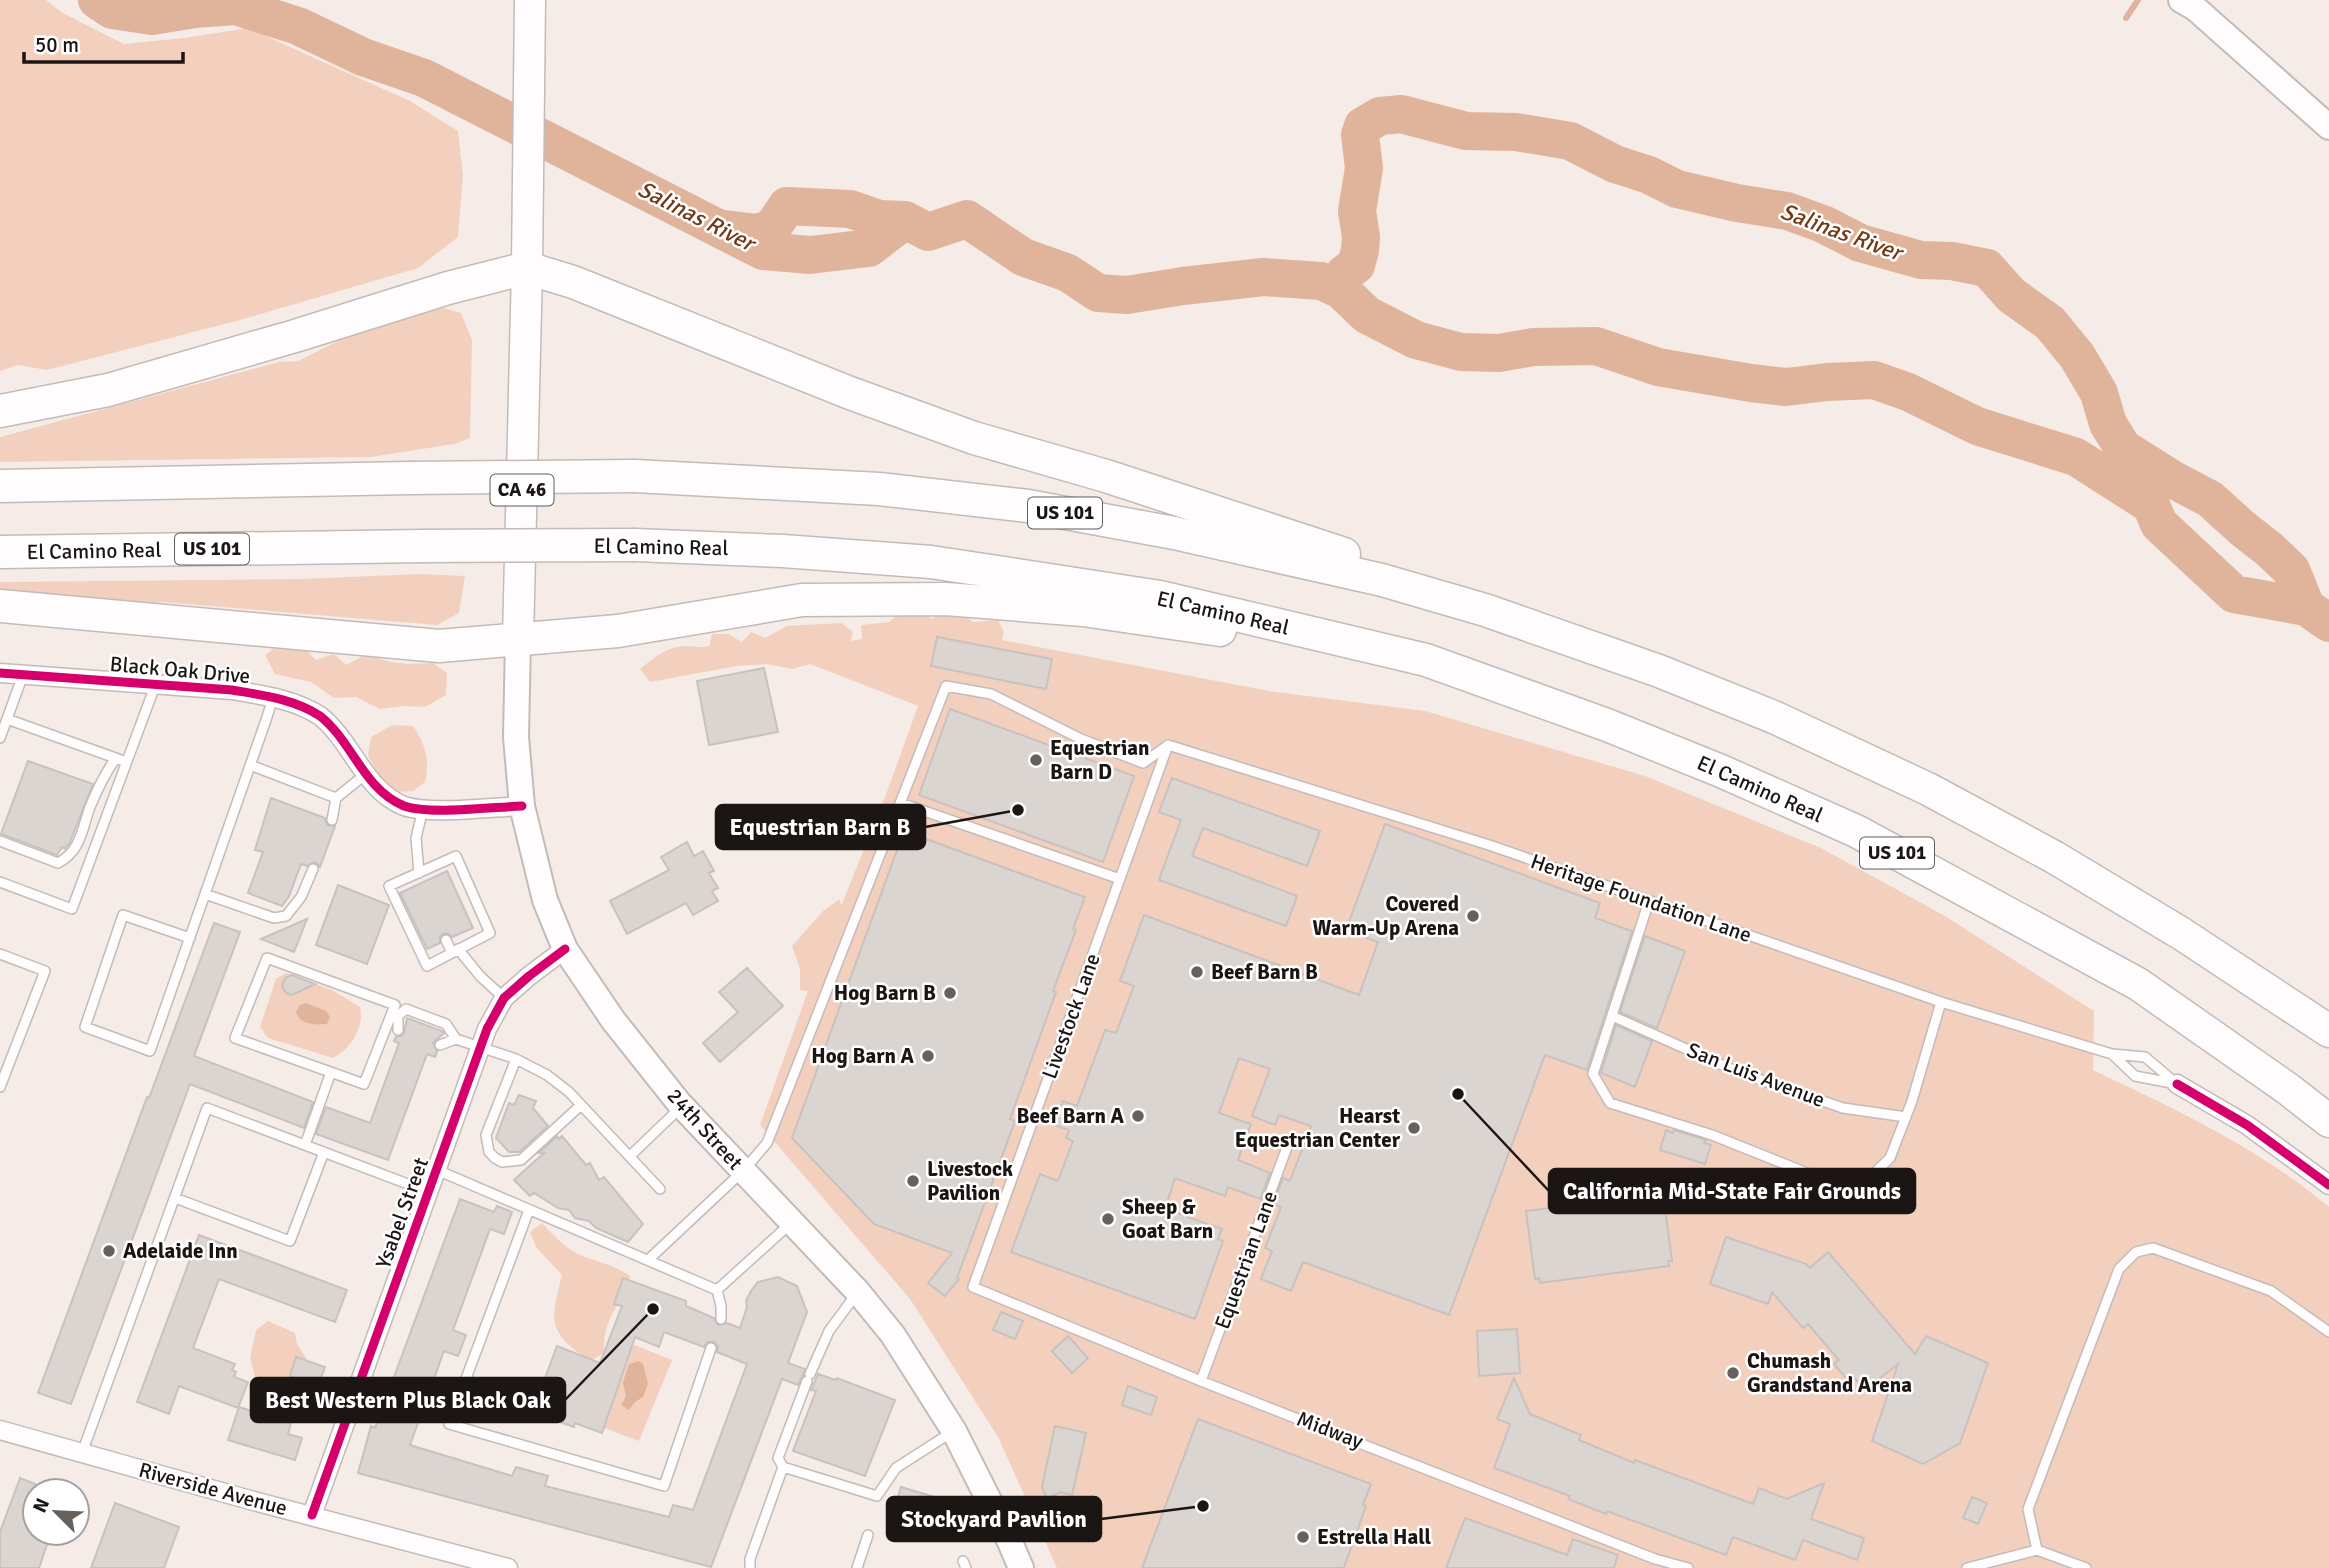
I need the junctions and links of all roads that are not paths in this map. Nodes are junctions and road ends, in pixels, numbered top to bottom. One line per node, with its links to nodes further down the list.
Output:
1 (530, 0): 4 (highway, CA 46)
2 (2181, 0): 3 (main road)
3 (2329, 127)
4 (527, 268): 5 (highway); 9 (highway); 10 (highway, CA 46)
5 (0, 411)
6 (0, 486): 9 (highway, US 101, bridge)
7 (0, 552): 11 (highway, El Camino Real / US 101, bridge)
8 (0, 606): 10 (highway)
9 (1485, 610): 45 (highway, US 101)
10 (518, 639): 11 (highway); 25 (main road, 24th Street)
11 (1426, 660): 57 (highway, El Camino Real / US 101)
12 (0, 674): 13 (street, Black Oak Drive)
13 (23, 675): 14 (street, Black Oak Drive); 16 (lane)
14 (155, 686): 15 (street, Black Oak Drive); 20 (lane)
15 (273, 698): 21 (lane); 22 (street, Black Oak Drive)
16 (7, 719): 17 (lane); 19 (lane)
17 (0, 738)
18 (1168, 745): 24 (lane); 31 (lane, Livestock Lane); 34 (lane, Heritage Foundation Lane)
19 (116, 758): 20 (lane); 28 (lane)
20 (126, 762): 32 (lane)
21 (250, 765): 23 (lane); 33 (lane)
22 (367, 773): 23 (lane); 26 (street, Black Oak Drive)
23 (336, 798): 27 (lane)
24 (901, 803): 31 (lane); 63 (lane)
25 (522, 806): 26 (street, Black Oak Drive); 37 (main road, 24th Street)
26 (424, 809): 30 (lane)
27 (332, 820)
28 (0, 841)
29 (313, 869): 33 (lane)
30 (419, 876): 38 (lane); 38 (lane)
31 (1120, 879): 71 (lane, Livestock Lane)
32 (0, 882)
33 (205, 894): 35 (lane)
34 (1649, 901): 41 (lane, Heritage Foundation Lane); 43 (lane)
35 (190, 938): 35 (lane)
36 (446, 940): 38 (lane)
37 (565, 949): 40 (street, Ysabel Street); 55 (main road, 24th Street)
38 (455, 951): 40 (lane)
39 (0, 954): 53 (lane)
40 (504, 998): 48 (street, Ysabel Street)
41 (1941, 1002): 49 (lane, Heritage Foundation Lane); 56 (lane)
42 (395, 1015): 44 (lane); 46 (lane); 51 (lane); 51 (lane)
43 (1612, 1016): 56 (lane, San Luis Avenue); 56 (lane)
44 (398, 1030)
45 (2329, 1031)
46 (456, 1039): 47 (lane); 48 (lane)
47 (440, 1045)
48 (480, 1048): 50 (lane); 62 (street, Ysabel Street)
49 (2112, 1054): 52 (lane, Heritage Foundation Lane); 52 (lane, Heritage Foundation Lane)
50 (516, 1059): 54 (lane); 54 (lane)
51 (331, 1072): 59 (lane)
52 (2177, 1084): 64 (street)
53 (0, 1087)
54 (581, 1105): 61 (lane)
55 (682, 1106): 61 (lane); 63 (main road, 24th Street)
56 (1906, 1117)
57 (2329, 1121)
58 (1290, 1139): 77 (lane, Equestrian Lane)
59 (304, 1144): 60 (lane); 67 (lane)
60 (324, 1152): 66 (lane); 67 (lane)
61 (630, 1156): 65 (lane)
62 (437, 1170): 66 (street, Ysabel Street); 68 (lane)
63 (743, 1171): 69 (main road, 24th Street); 70 (lane)
64 (2329, 1185)
65 (660, 1189)
66 (429, 1192): 82 (street, Ysabel Street)
67 (174, 1198): 80 (lane)
68 (529, 1210): 70 (lane); 76 (lane)
69 (792, 1222): 72 (lane); 73 (main road, 24th Street)
70 (648, 1260): 72 (lane)
71 (973, 1287): 77 (lane, Midway)
72 (717, 1290): 74 (lane)
73 (858, 1292): 79 (main road, 24th Street); 81 (lane)
74 (721, 1319)
75 (2329, 1332): 84 (lane)
76 (711, 1348)
77 (1202, 1381): 90 (lane, Midway)
78 (0, 1430): 80 (street, Riverside Avenue)
79 (954, 1431): 81 (lane); 89 (main road, 24th Street)
80 (82, 1453): 82 (street, Riverside Avenue)
81 (783, 1467): 87 (lane)
82 (312, 1515): 85 (street, Riverside Avenue)
83 (868, 1535): 88 (lane)
84 (2037, 1550): 91 (lane); 92 (lane)
85 (479, 1564): 86 (street, Riverside Avenue)
86 (508, 1568)
87 (750, 1568)
88 (857, 1568)
89 (1021, 1568)
90 (1688, 1568)
91 (1967, 1568)
92 (2086, 1568)

